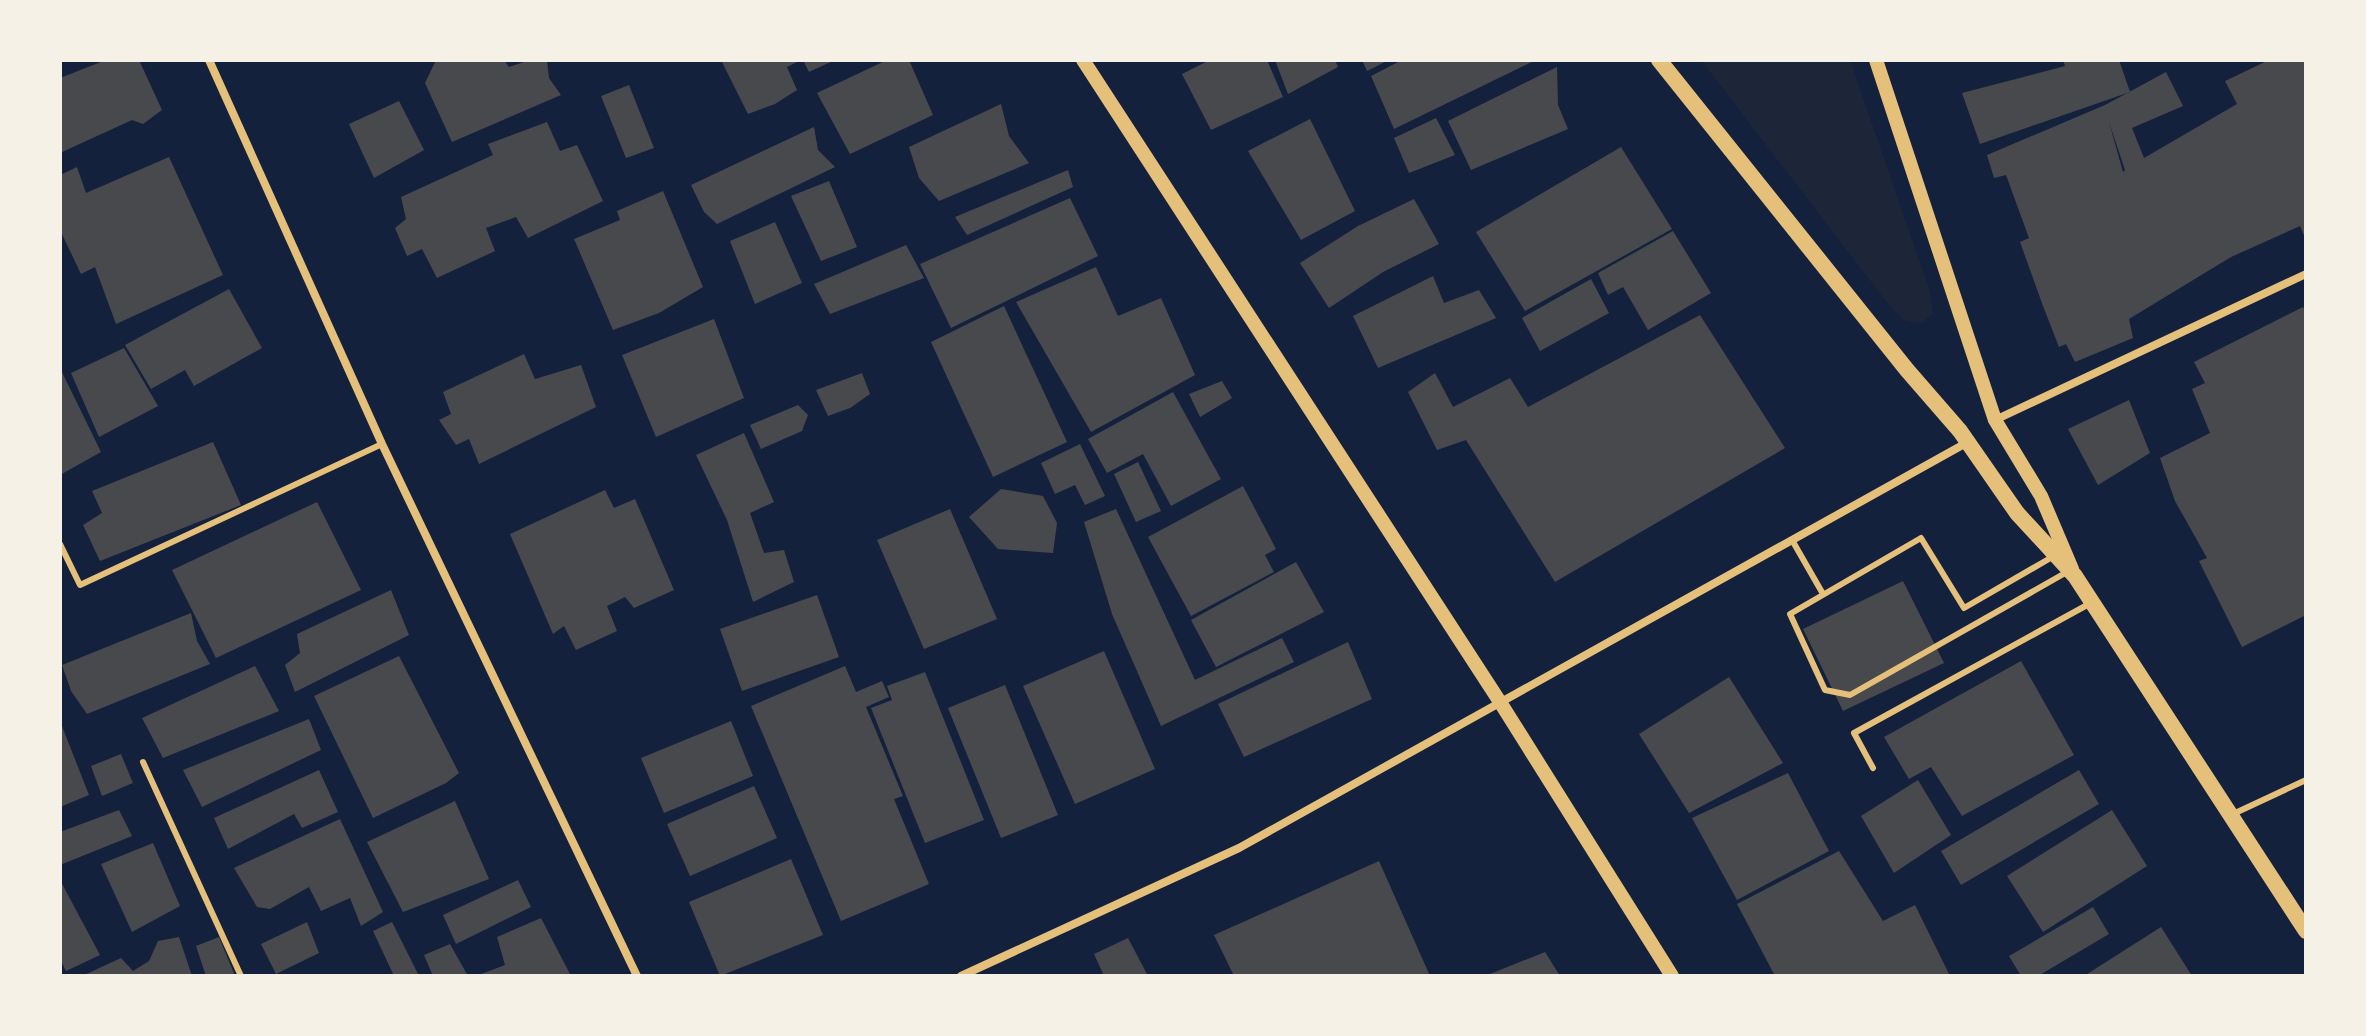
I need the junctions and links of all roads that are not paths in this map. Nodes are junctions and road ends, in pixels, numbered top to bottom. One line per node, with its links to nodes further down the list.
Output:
1 (209, 60): 8 (street)
2 (1083, 60): 15 (street)
3 (1659, 60): 7 (main road)
4 (1876, 60): 6 (street)
5 (2306, 274): 6 (street)
6 (1995, 420): 12 (street)
7 (1968, 442): 9 (street); 11 (main road)
8 (382, 444): 10 (lane); 22 (street)
9 (1792, 540): 13 (lane); 15 (street)
10 (60, 544)
11 (2056, 555): 12 (main road); 13 (lane)
12 (2073, 573): 13 (lane); 14 (main road)
13 (1823, 594)
14 (2092, 602): 17 (lane); 19 (main road)
15 (1500, 702): 23 (street); 24 (street)
16 (143, 762): 21 (lane)
17 (1873, 768)
18 (2306, 780): 19 (lane)
19 (2230, 815): 20 (main road)
20 (2305, 928)
21 (241, 976)
22 (637, 976)
23 (961, 976)
24 (1672, 976)

